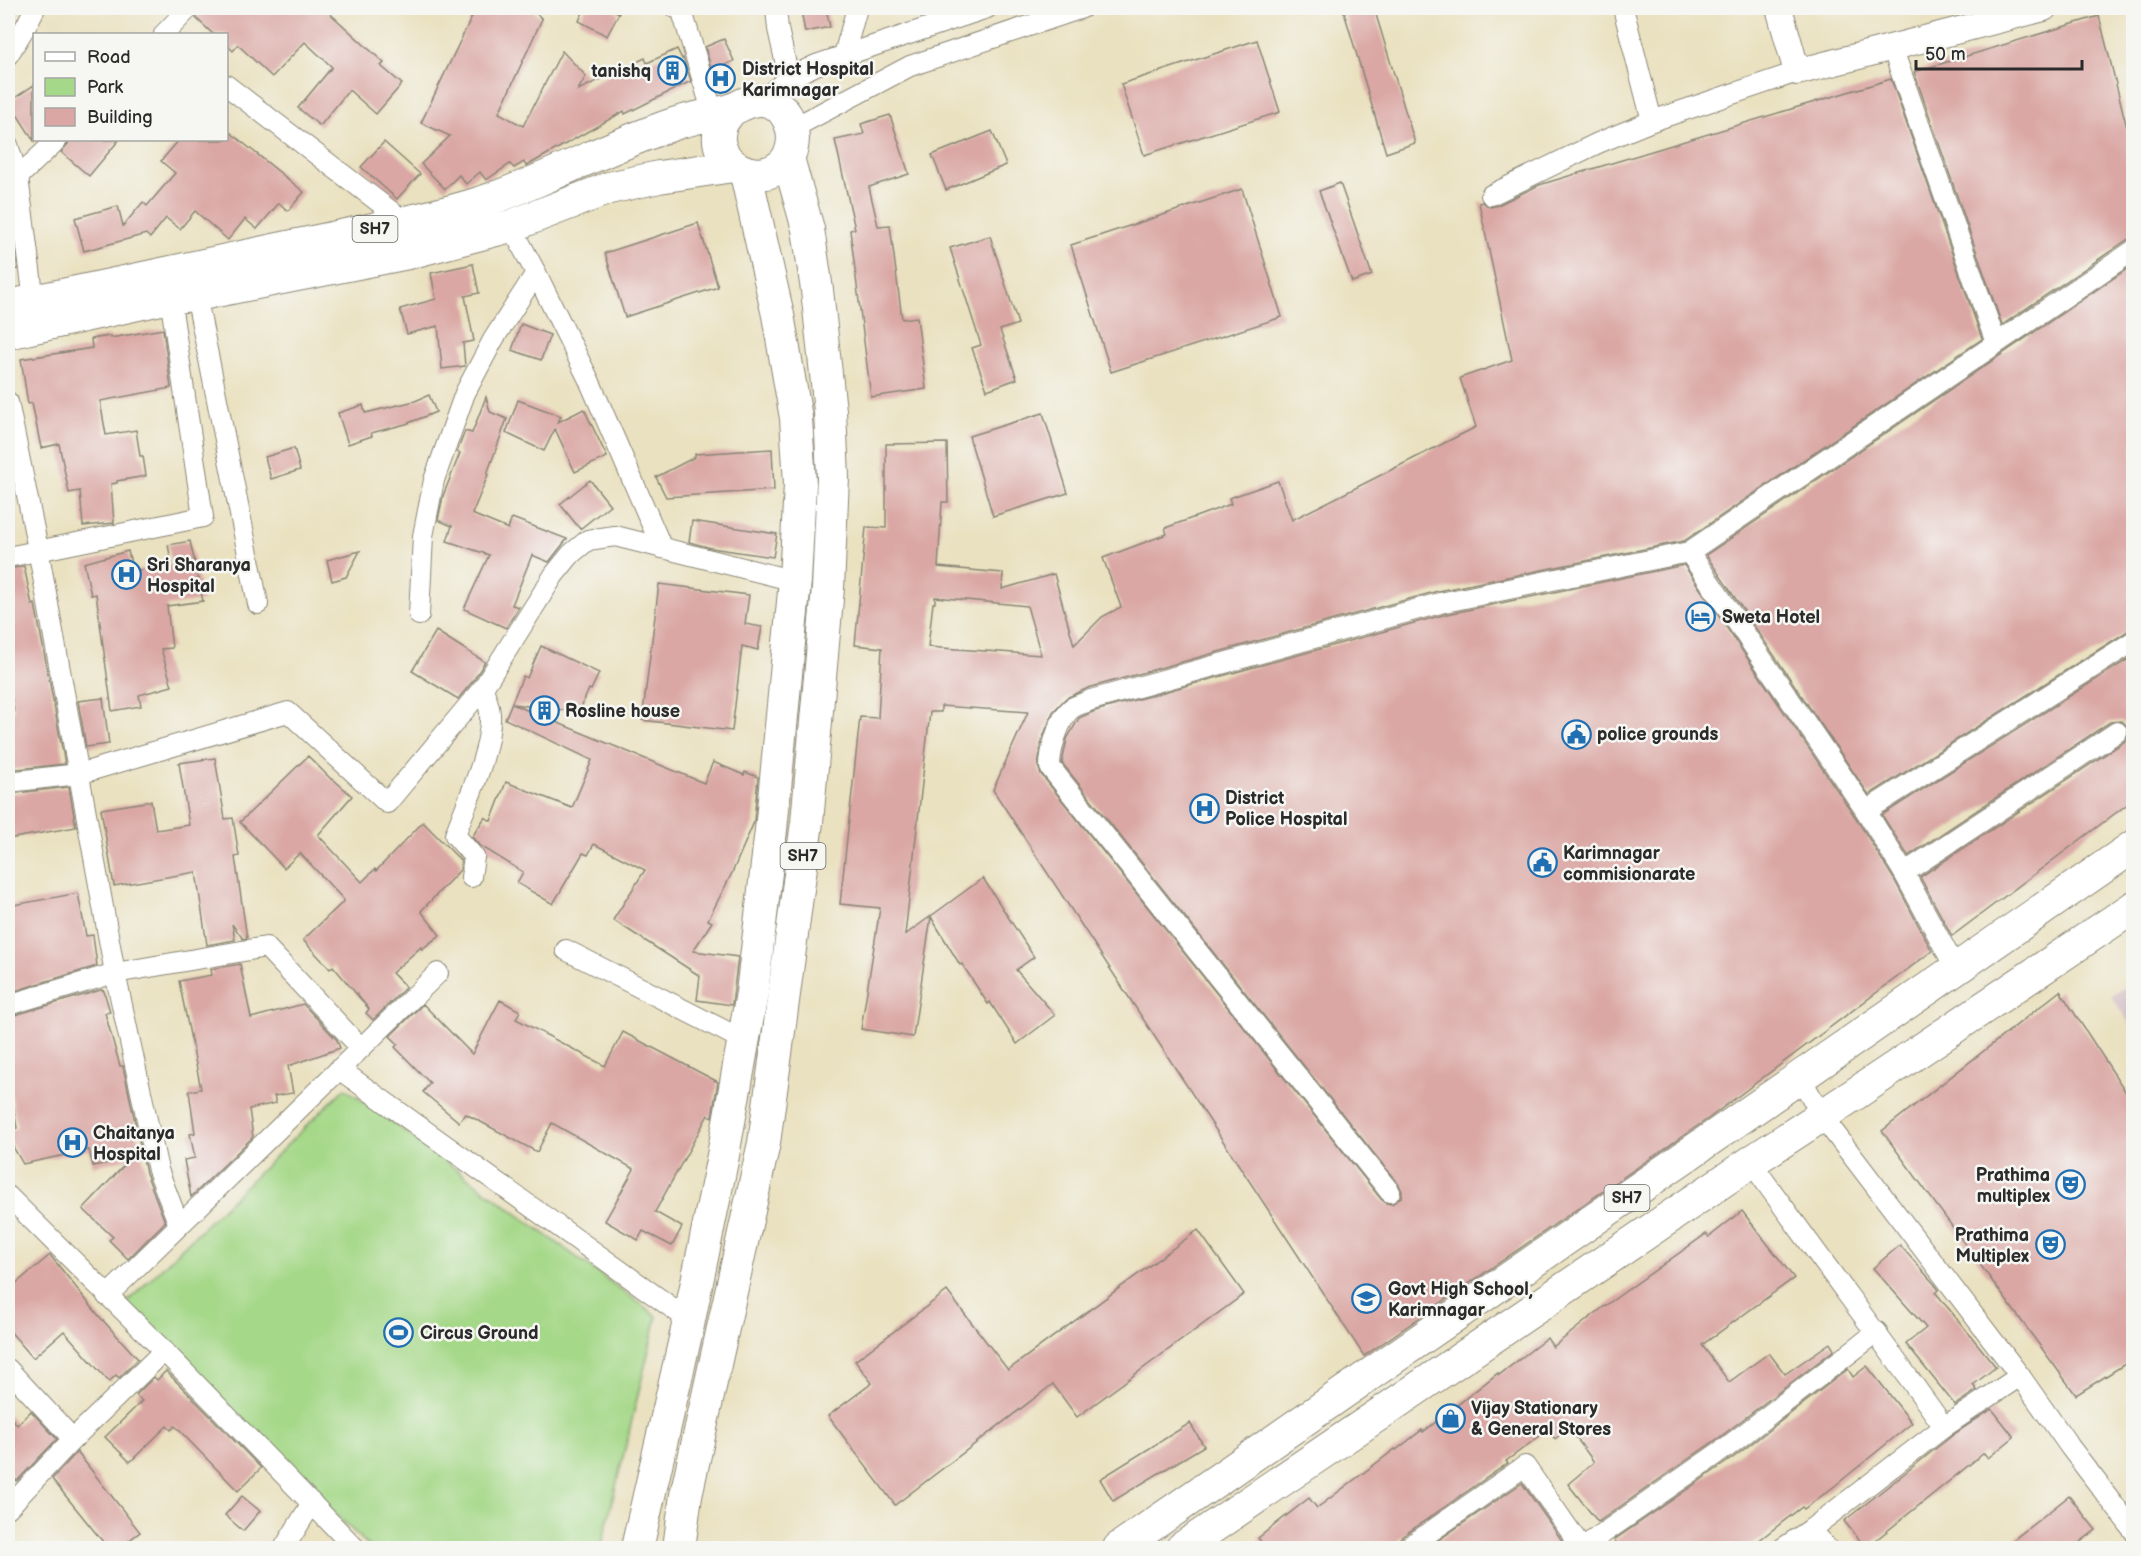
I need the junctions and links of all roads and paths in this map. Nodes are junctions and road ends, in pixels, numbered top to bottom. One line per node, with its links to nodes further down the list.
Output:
1 (35, 8): 13 (street)
2 (189, 8): 11 (street)
3 (676, 8): 19 (street)
4 (776, 8): 16 (street)
5 (857, 8): 14 (street)
6 (987, 8): 14 (street)
7 (1082, 8): 22 (street)
8 (1623, 8): 20 (street)
9 (1779, 8): 15 (street)
10 (2044, 8): 12 (street)
11 (165, 33)
12 (1892, 47): 15 (street); 34 (street)
13 (8, 56)
14 (844, 56): 16 (street)
15 (1797, 72): 20 (street)
16 (789, 78): 18 (street)
17 (228, 87): 27 (street)
18 (762, 100): 19 (main road, SH7); 22 (main road, SH7)
19 (722, 112): 24 (main road, SH7); 27 (main road, SH7)
20 (1652, 121): 26 (street)
21 (56, 141): 25 (street)
22 (790, 143): 24 (main road, SH7); 82 (main road, SH7)
23 (8, 145): 25 (street)
24 (739, 170): 28 (main road, SH7); 40 (main road, SH7)
25 (18, 177): 32 (street)
26 (1491, 195)
27 (405, 222): 32 (main road, SH7)
28 (511, 226): 30 (street); 31 (main road, SH7)
29 (2133, 250): 34 (street)
30 (536, 273): 36 (street); 42 (street)
31 (183, 296): 33 (main road, SH7); 37 (street); 41 (street)
32 (21, 303)
33 (8, 333)
34 (1996, 343): 38 (street)
35 (8, 402): 37 (street)
36 (662, 548): 40 (street); 44 (street)
37 (38, 549): 39 (street); 46 (street)
38 (1689, 552): 48 (street); 64 (street)
39 (8, 557)
40 (795, 581): 58 (main road, SH7)
41 (258, 604)
42 (419, 615)
43 (2133, 641): 48 (street)
44 (483, 688): 46 (street); 51 (street)
45 (2117, 732): 50 (street)
46 (79, 774): 47 (street); 55 (street)
47 (8, 782)
48 (1866, 811): 50 (street)
49 (2133, 846): 54 (main road, SH7)
50 (1904, 873): 54 (street)
51 (471, 877)
52 (2133, 907): 62 (main road, SH7)
53 (566, 950): 58 (street)
54 (1956, 969): 61 (main road, SH7)
55 (115, 973): 57 (street); 59 (street); 66 (street)
56 (438, 973): 59 (street)
57 (8, 1005)
58 (743, 1040): 68 (main road, SH7)
59 (361, 1048): 60 (street)
60 (339, 1069): 66 (street); 68 (street)
61 (1801, 1078): 62 (street); 83 (main road, SH7)
62 (1821, 1115): 63 (main road, SH7); 72 (street)
63 (1751, 1162): 69 (street); 84 (main road, SH7)
64 (1390, 1192)
65 (9, 1201): 67 (street)
66 (179, 1226): 67 (street)
67 (107, 1296): 70 (street)
68 (689, 1320): 81 (main road, SH7)
69 (1877, 1332): 73 (street); 86 (street)
70 (164, 1351): 74 (street); 75 (street)
71 (8, 1369): 74 (street)
72 (2020, 1376): 73 (street); 78 (street)
73 (1944, 1427): 77 (street)
74 (73, 1439): 76 (street)
75 (312, 1503): 79 (street); 80 (street)
76 (8, 1508)
77 (1810, 1530): 87 (street); 88 (street)
78 (2133, 1531)
79 (284, 1548)
80 (355, 1548)
81 (637, 1548)
82 (679, 1548)
83 (1119, 1548)
84 (1182, 1548)
85 (1407, 1548): 86 (street)
86 (1582, 1548)
87 (1783, 1548)
88 (1827, 1548)

